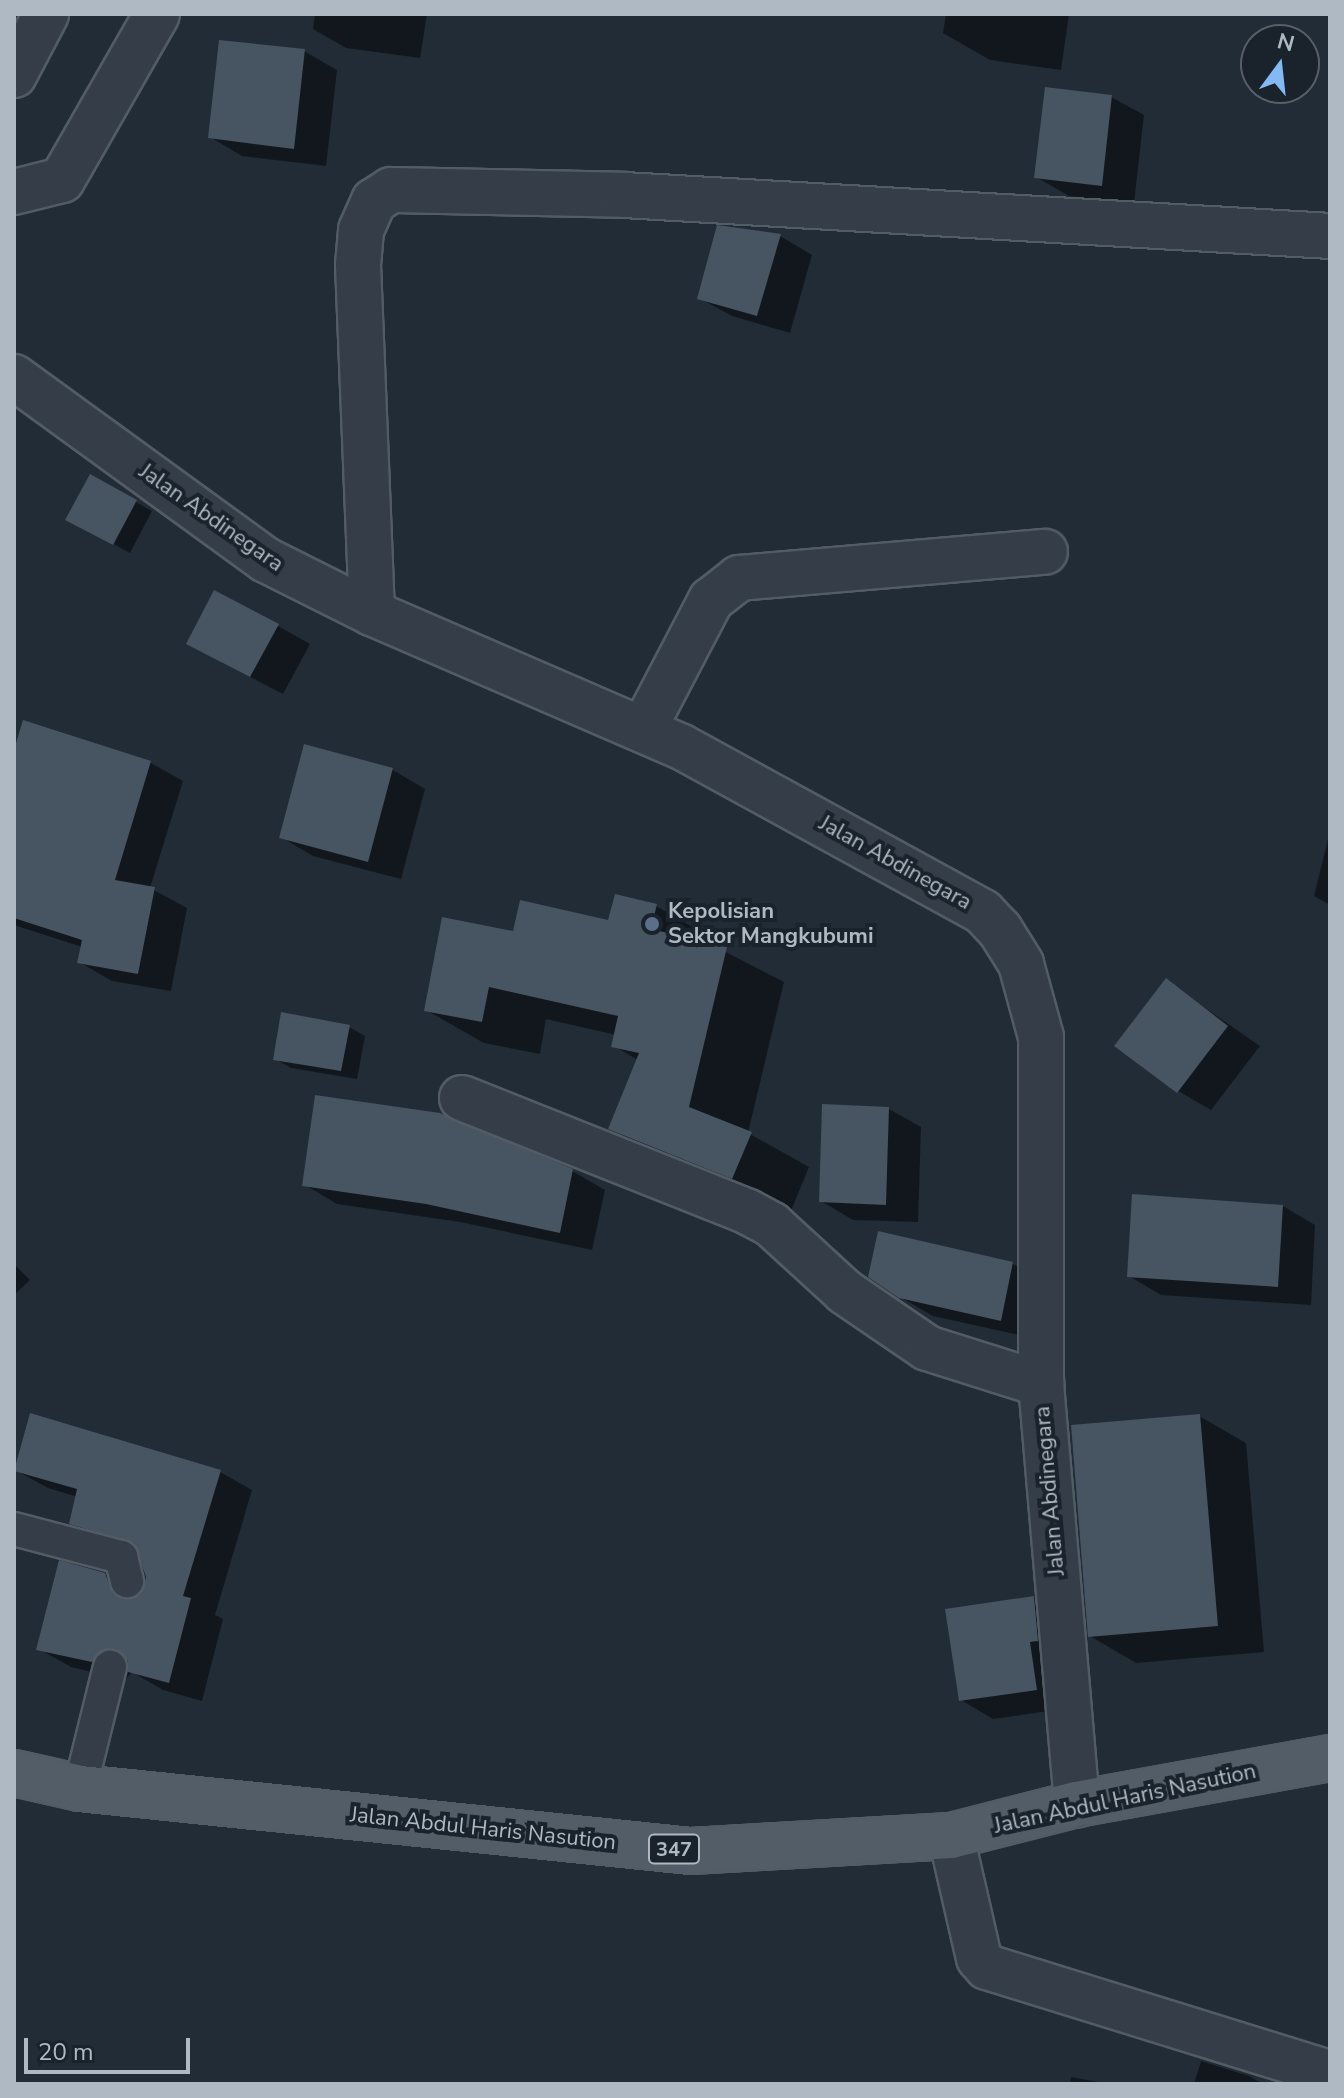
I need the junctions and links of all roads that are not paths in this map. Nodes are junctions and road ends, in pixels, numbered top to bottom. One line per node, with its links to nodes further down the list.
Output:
1 (46, 14): 3 (street)
2 (157, 14): 4 (street)
3 (14, 75)
4 (14, 192)
5 (1330, 236): 8 (street)
6 (14, 377): 8 (street, Jalan Abdinegara)
7 (1045, 552): 9 (street)
8 (372, 613): 9 (street, Jalan Abdinegara)
9 (643, 730): 11 (street, Jalan Abdinegara)
10 (462, 1098): 11 (street)
11 (1041, 1384): 18 (street, Jalan Abdinegara)
12 (14, 1529): 13 (lane)
13 (127, 1581)
14 (110, 1667): 17 (lane)
15 (1330, 1758): 18 (main road, Jalan Abdul Haris Nasution / 347)
16 (14, 1773): 17 (main road, Jalan Abdul Haris Nasution / 347)
17 (80, 1788): 19 (main road, Jalan Abdul Haris Nasution / 347)
18 (1077, 1804): 19 (main road, Jalan Abdul Haris Nasution / 347)
19 (951, 1836): 20 (street)
20 (1330, 2073)

